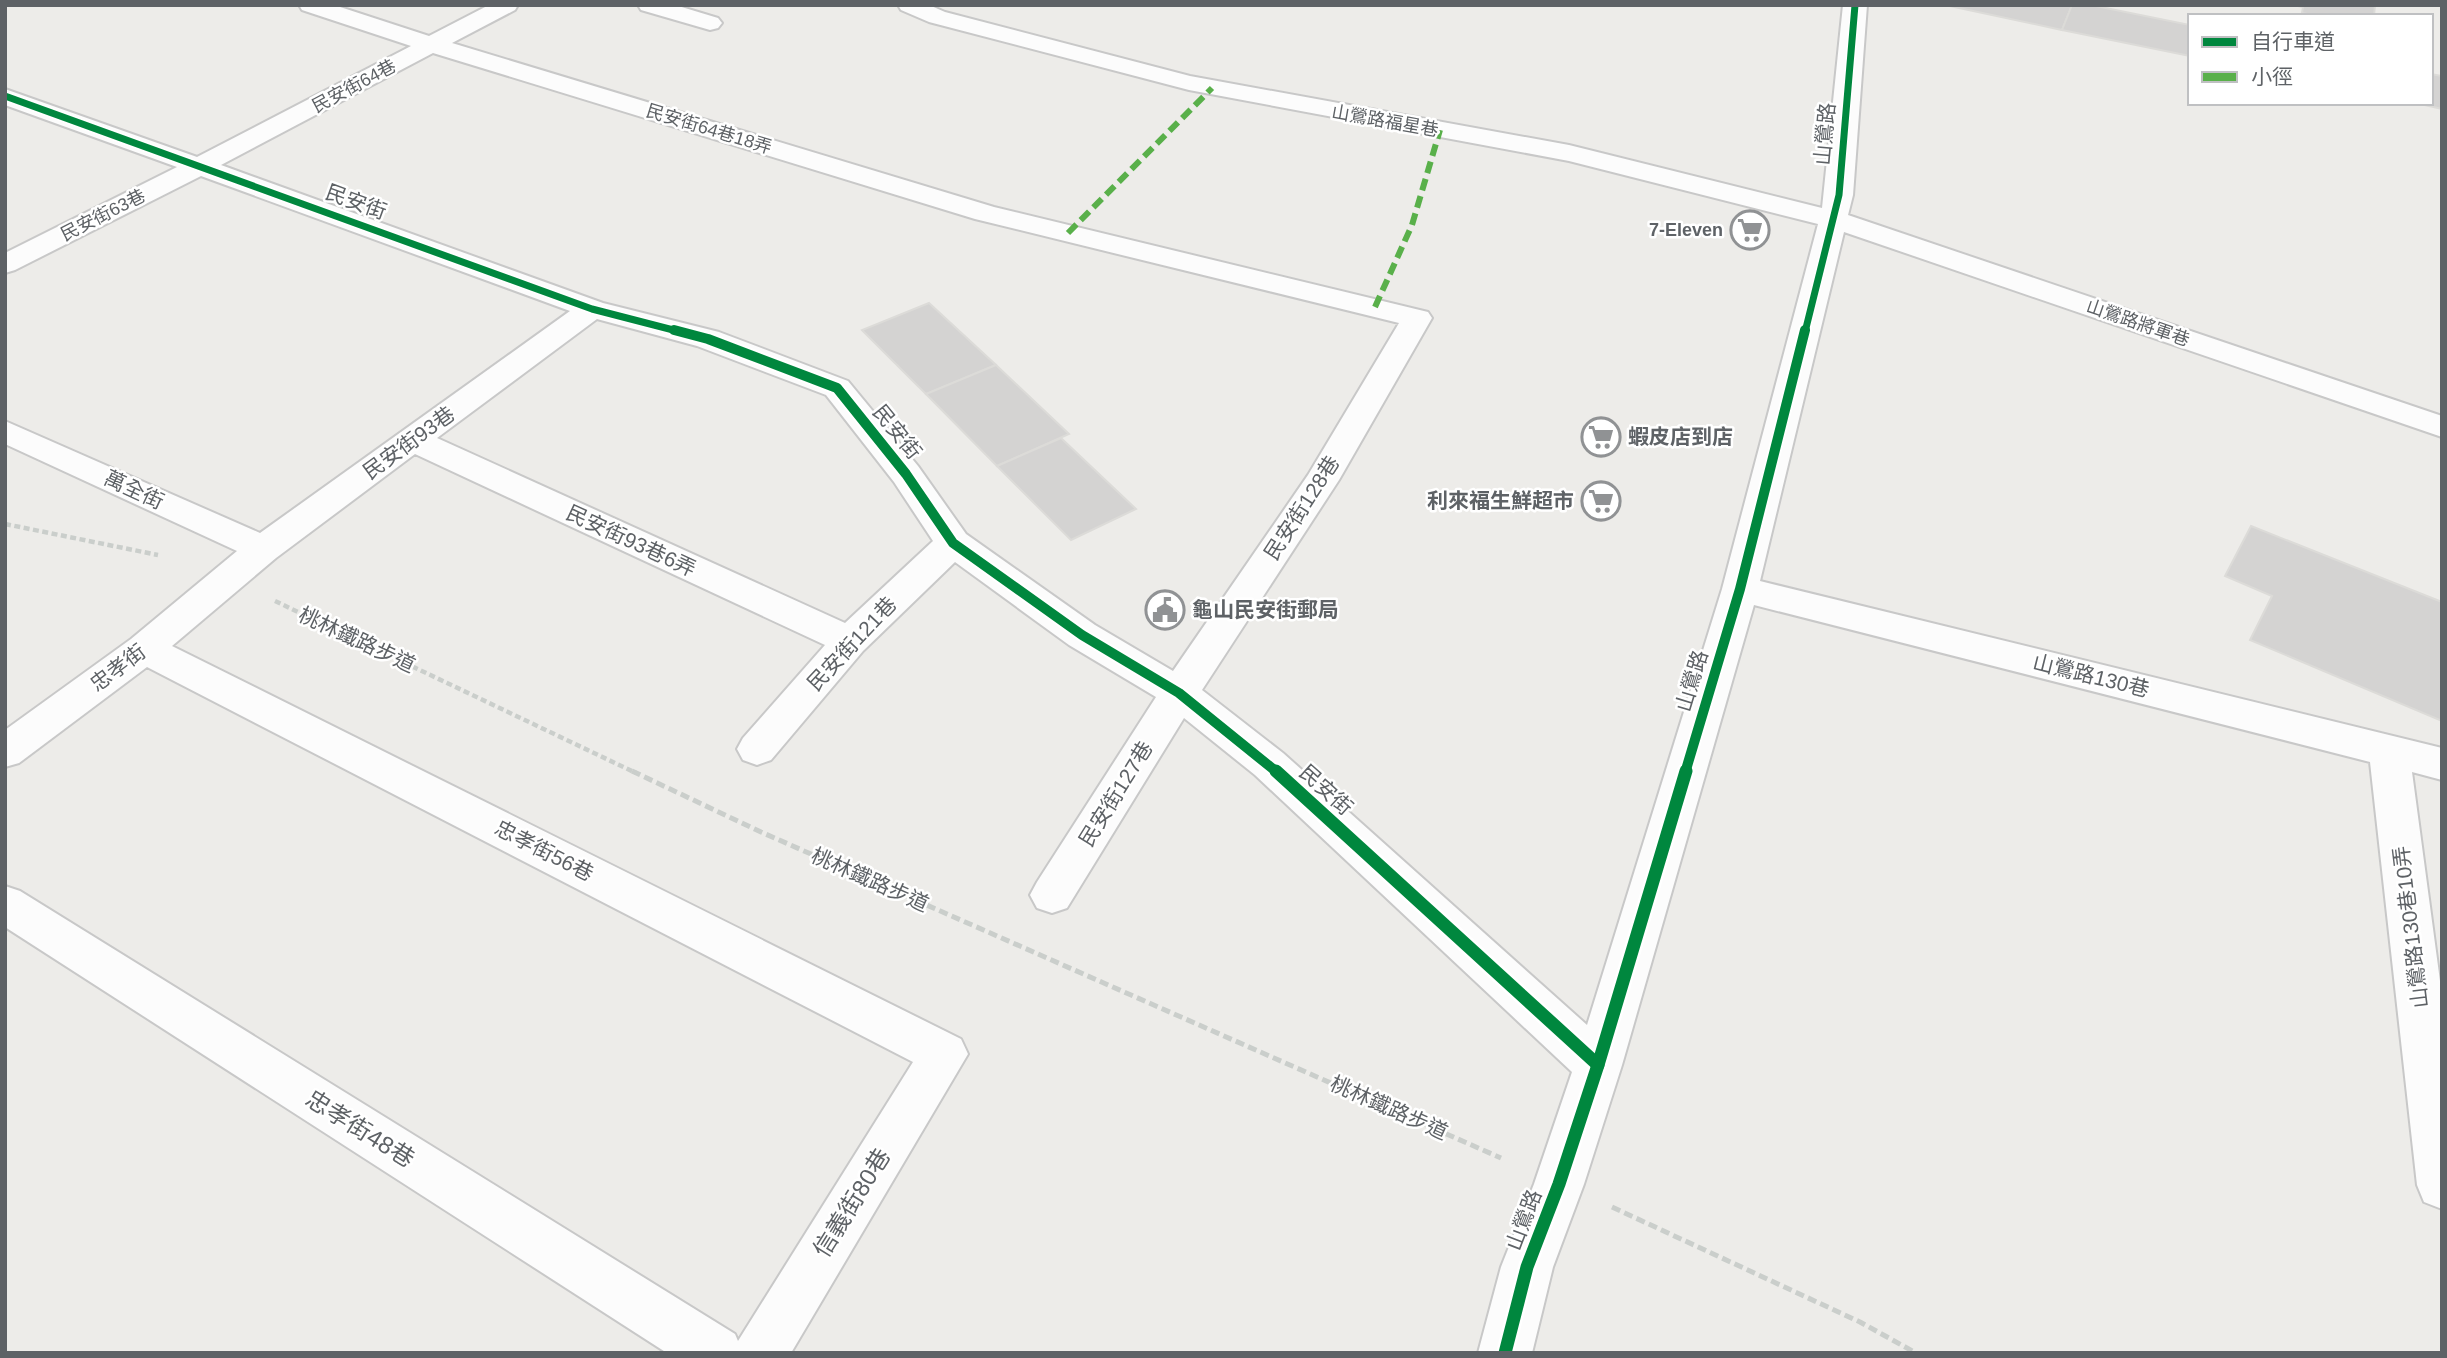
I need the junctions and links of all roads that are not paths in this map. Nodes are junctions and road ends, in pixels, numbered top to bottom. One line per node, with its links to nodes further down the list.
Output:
1 (310, 5): 7 (street, 民安街64巷18弄)
2 (507, 5): 7 (street, 民安街64巷)
3 (649, 5): 6 (street)
4 (909, 5): 10 (street, 山鶯路福星巷)
5 (1855, 5): 10 (street, 山鶯路)
6 (710, 23)
7 (432, 45): 9 (street, 民安街64巷); 13 (street, 民安街64巷18弄)
8 (5, 96): 9 (street, 民安街)
9 (200, 166): 11 (street, 民安街63巷); 12 (street, 民安街)
10 (1833, 219): 14 (street, 山鶯路將軍巷); 20 (street, 山鶯路)
11 (5, 264)
12 (592, 309): 16 (street, 民安街93巷); 17 (street, 民安街)
13 (1417, 318): 23 (street, 民安街128巷)
14 (2442, 427)
15 (5, 431): 18 (street, 萬全街)
16 (412, 440): 18 (street, 民安街93巷); 21 (street, 民安街93巷6弄)
17 (953, 543): 21 (street, 民安街121巷); 23 (street, 民安街)
18 (263, 549): 19 (street, 民安街93巷)
19 (228, 580): 22 (street, 忠孝街)
20 (1740, 589): 25 (street, 山鶯路130巷); 31 (street, 山鶯路)
21 (850, 641): 24 (street, 民安街121巷)
22 (144, 649): 26 (street, 忠孝街); 30 (street, 忠孝街56巷)
23 (1179, 693): 28 (street, 民安街127巷); 31 (street, 民安街)
24 (757, 749)
25 (2389, 751): 27 (street, 山鶯路130巷); 32 (street, 山鶯路130巷10弄)
26 (5, 752)
27 (2442, 764)
28 (1052, 895)
29 (5, 904): 33 (street, 忠孝街48巷)
30 (944, 1054): 34 (street, 信義街80巷)
31 (1598, 1065): 35 (street, 山鶯路)
32 (2442, 1185)
33 (716, 1353)
34 (760, 1353)
35 (1505, 1353)

